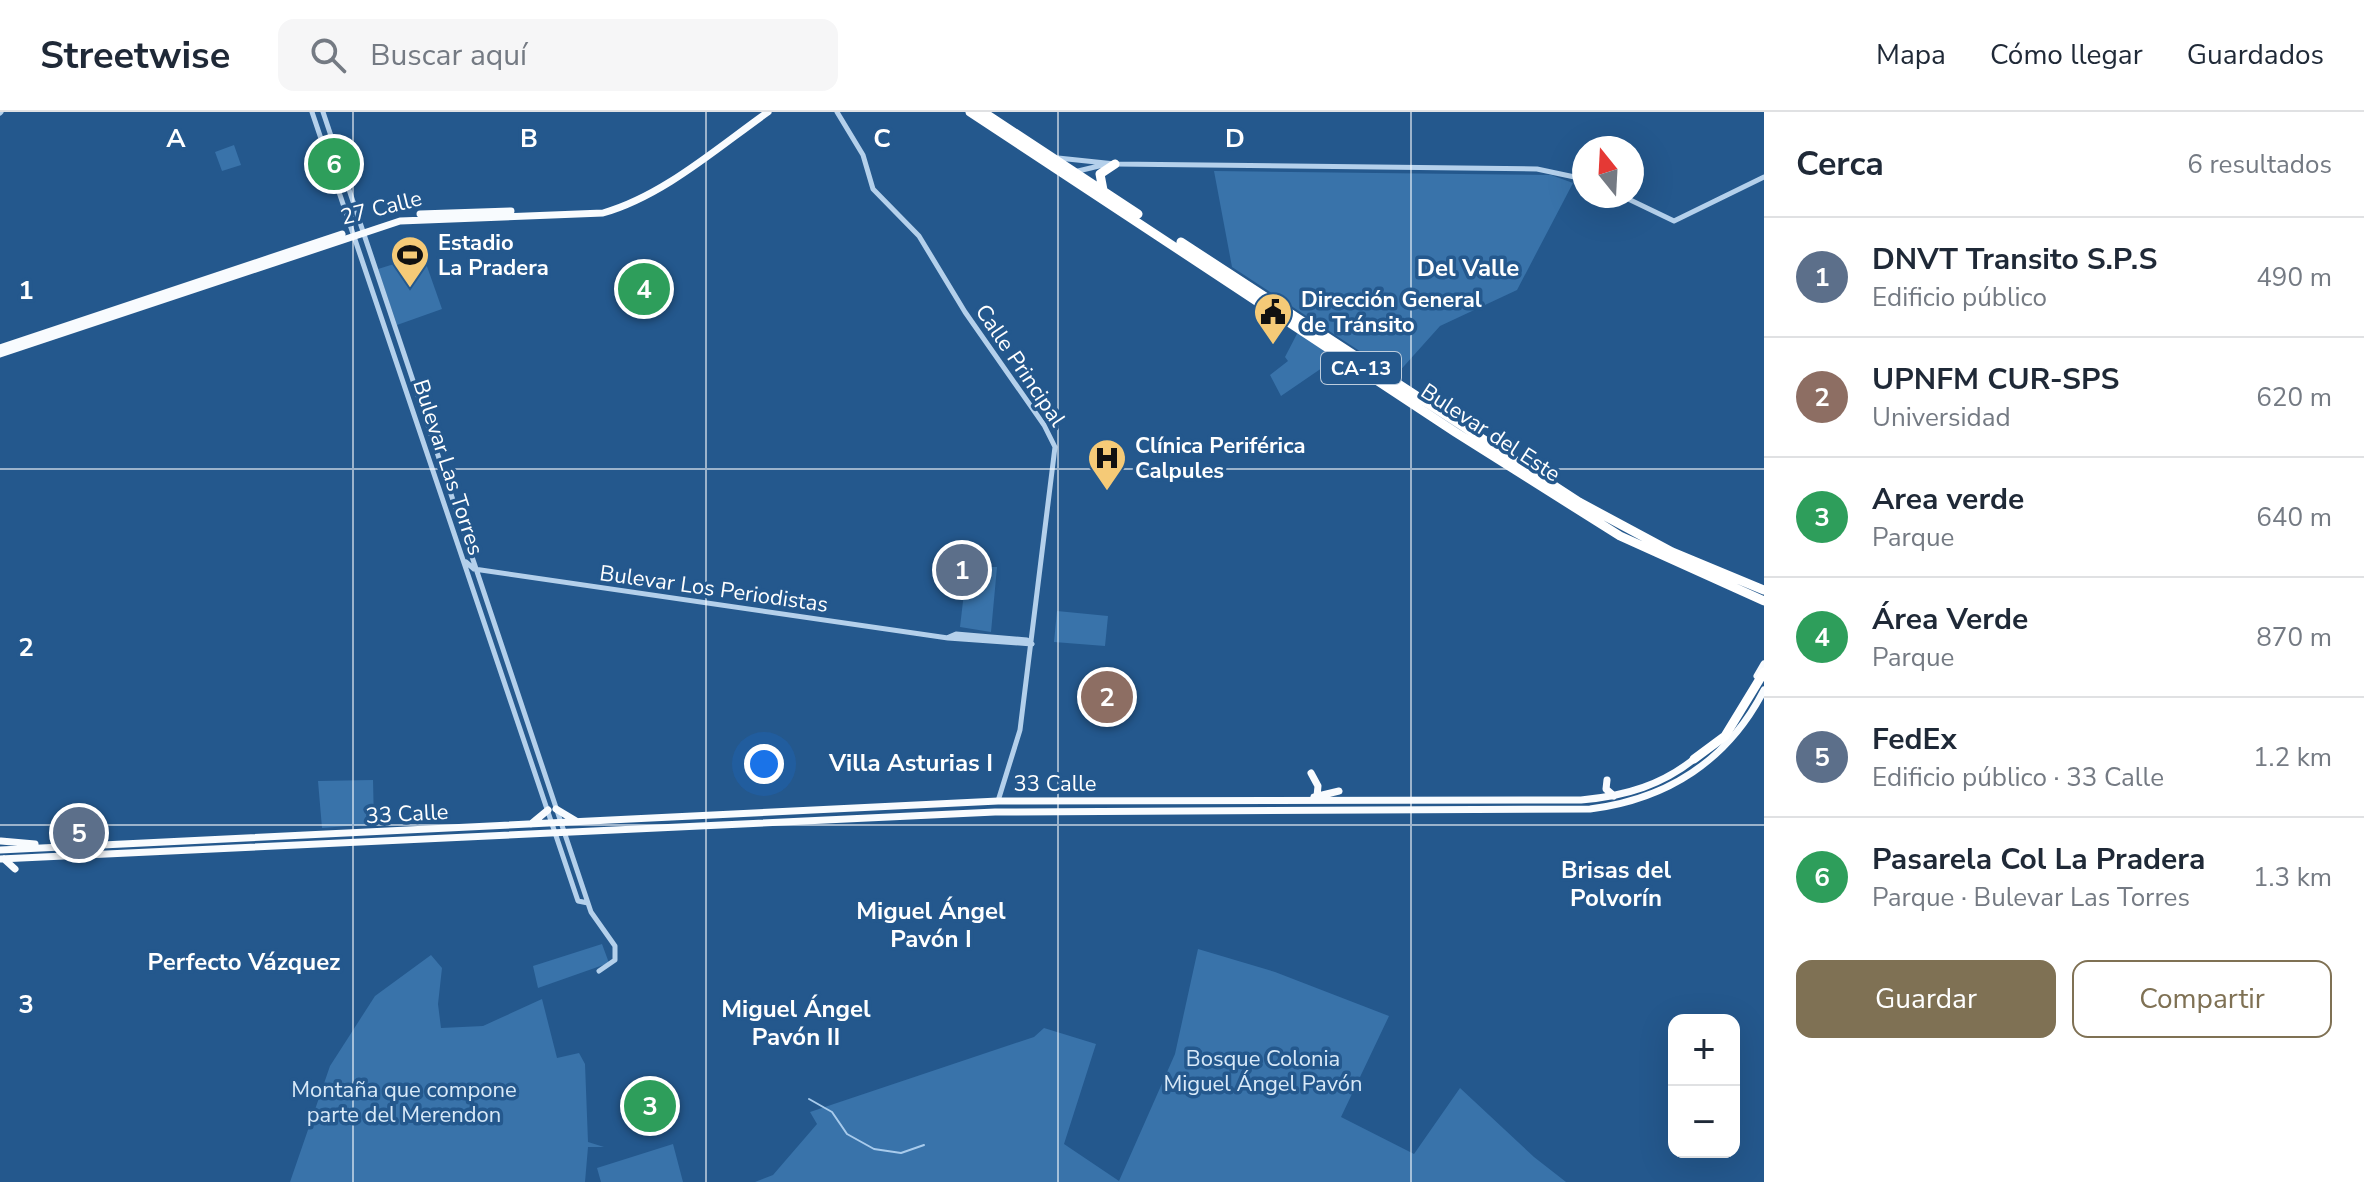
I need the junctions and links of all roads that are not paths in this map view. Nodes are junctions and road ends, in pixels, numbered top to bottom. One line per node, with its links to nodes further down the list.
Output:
1 (312, 112): 15 (street, Bulevar Las Torres)
2 (323, 112): 15 (street, Bulevar Las Torres)
3 (761, 112): 15 (main road, 27 Calle)
4 (768, 112): 15 (main road, 27 Calle)
5 (837, 112): 24 (street, Calle Principal)
6 (968, 112): 10 (highway, Bulevar del Este / CA-13)
7 (986, 112): 8 (highway, Bulevar del Este / CA-13)
8 (1050, 155): 9 (street); 10 (highway, Bulevar del Este / CA-13)
9 (1112, 164): 10 (street); 11 (street); 13 (highway)
10 (1070, 173): 13 (highway, Bulevar del Este / CA-13)
11 (1572, 176)
12 (1764, 177): 14 (street)
13 (1101, 194): 17 (highway, Bulevar del Este / CA-13); 17 (highway, Bulevar del Este / CA-13)
14 (1644, 207)
15 (357, 230): 16 (main road, 27 Calle); 18 (street, Bulevar Las Torres); 19 (street, Bulevar Las Torres)
16 (0, 351)
17 (1398, 389): 20 (highway, Bulevar del Este / CA-13); 23 (highway, Bulevar del Este / CA-13)
18 (455, 507): 19 (street); 22 (street, Bulevar Las Torres)
19 (446, 509): 21 (street, Bulevar Las Torres)
20 (1662, 547): 23 (highway, Bulevar del Este / CA-13); 23 (highway)
21 (459, 550): 22 (street); 41 (street, Bulevar Las Torres)
22 (476, 569): 24 (street, Bulevar Los Periodistas); 41 (street, Bulevar Las Torres)
23 (1764, 596)
24 (1032, 644): 38 (street, Calle Principal)
25 (1764, 664): 30 (main road, 33 Calle)
26 (1764, 672): 30 (highway)
27 (1764, 681): 29 (highway)
28 (1764, 690): 29 (main road, 33 Calle)
29 (1728, 742): 40 (main road, 33 Calle)
30 (1694, 759): 34 (main road, 33 Calle)
31 (1311, 773): 35 (main road)
32 (1607, 780): 34 (main road)
33 (1339, 791): 35 (main road)
34 (1616, 796): 37 (main road, 33 Calle)
35 (1313, 798): 36 (main road, 33 Calle); 38 (main road, 33 Calle)
36 (1347, 798): 37 (main road, 33 Calle); 39 (main road); 42 (main road)
37 (1565, 800): 40 (main road)
38 (998, 801): 43 (main road, 33 Calle)
39 (1386, 808): 40 (main road, 33 Calle); 42 (main road, 33 Calle)
40 (1513, 809)
41 (552, 810): 43 (main road); 44 (main road); 45 (street, Bulevar Las Torres)
42 (1302, 810): 45 (main road, 33 Calle)
43 (586, 822): 45 (main road, 33 Calle)
44 (526, 826): 45 (main road, 33 Calle); 46 (main road, 33 Calle)
45 (558, 828): 46 (main road, 33 Calle); 47 (street, Bulevar Las Torres)
46 (2, 852)
47 (599, 971)

